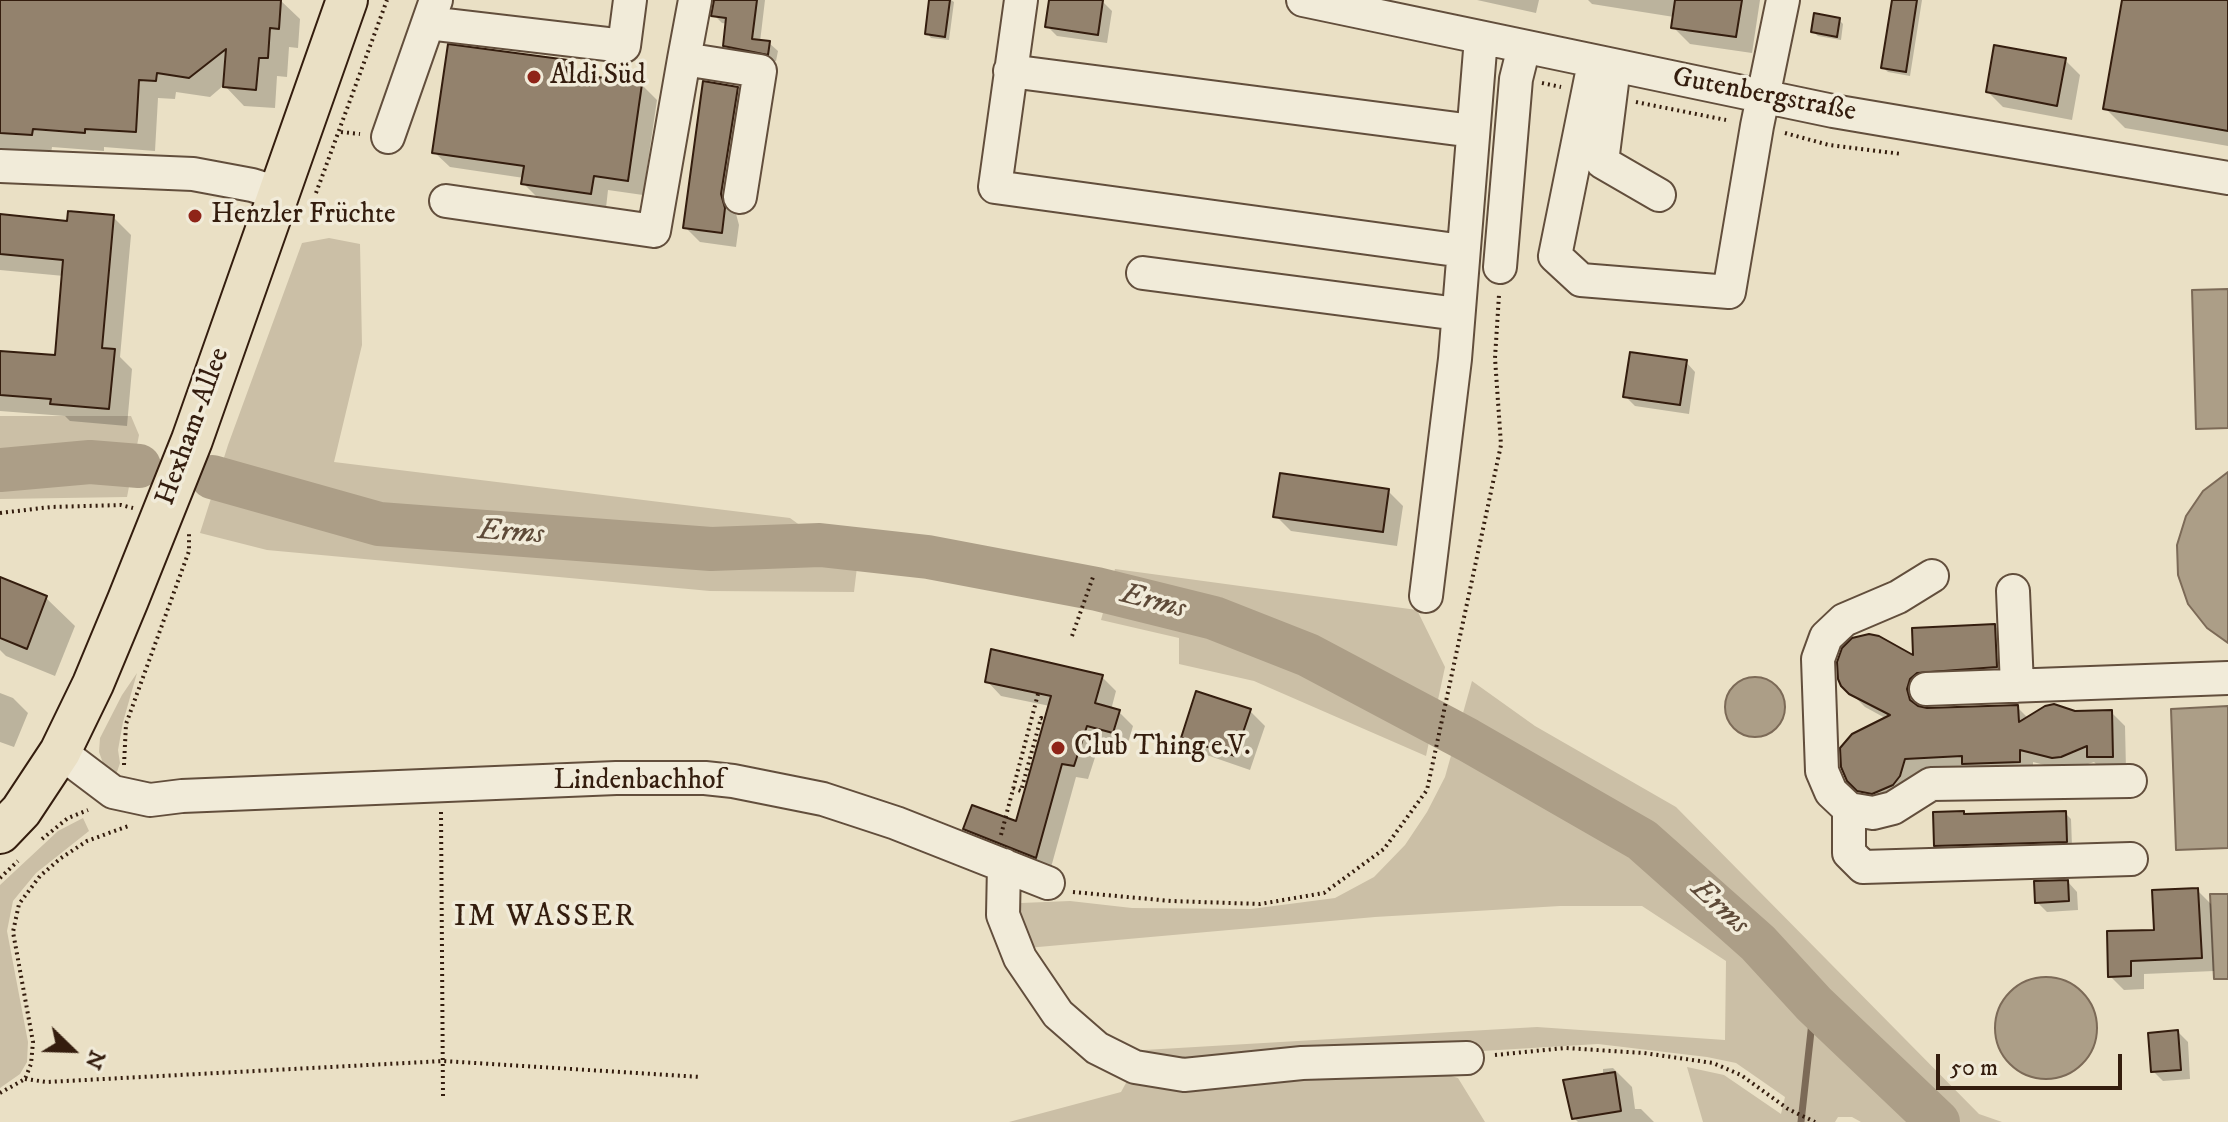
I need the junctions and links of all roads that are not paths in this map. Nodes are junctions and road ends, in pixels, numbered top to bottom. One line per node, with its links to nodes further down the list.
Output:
1 (347, 0): 18 (main road, Hexham-Allee)
2 (630, 0): 7 (street)
3 (695, 0): 10 (street)
4 (1021, 0): 12 (street)
5 (1303, 0): 8 (street, Gutenbergstraße)
6 (1783, 0): 13 (street)
7 (432, 12): 15 (street)
8 (1481, 38): 9 (street, Gutenbergstraße); 14 (street)
9 (1524, 47): 11 (street, Gutenbergstraße); 23 (street)
10 (684, 59): 20 (street); 21 (street)
11 (1604, 65): 13 (street, Gutenbergstraße); 13 (street); 19 (street)
12 (1010, 71): 14 (street); 22 (street)
13 (1764, 97): 17 (street, Gutenbergstraße)
14 (1473, 131): 22 (street)
15 (388, 137)
16 (0, 166): 18 (street)
17 (2228, 178)
18 (278, 193): 32 (main road, Hexham-Allee)
19 (1659, 195)
20 (740, 197)
21 (446, 201)
22 (1463, 251): 25 (street)
23 (1500, 267)
24 (1143, 273): 25 (street)
25 (1458, 314): 28 (street)
26 (1932, 576): 34 (street)
27 (2013, 591): 30 (street)
28 (1426, 596)
29 (2228, 678): 30 (street)
30 (2017, 686): 31 (street)
31 (1926, 689)
32 (60, 752): 35 (main road, Hexham-Allee); 37 (street, Lindenbachhof)
33 (2130, 781): 34 (street)
34 (1849, 809): 36 (street)
35 (18, 846)
36 (2131, 859)
37 (999, 863): 38 (street, Lindenbachhof); 39 (street)
38 (1048, 883)
39 (1467, 1058)

